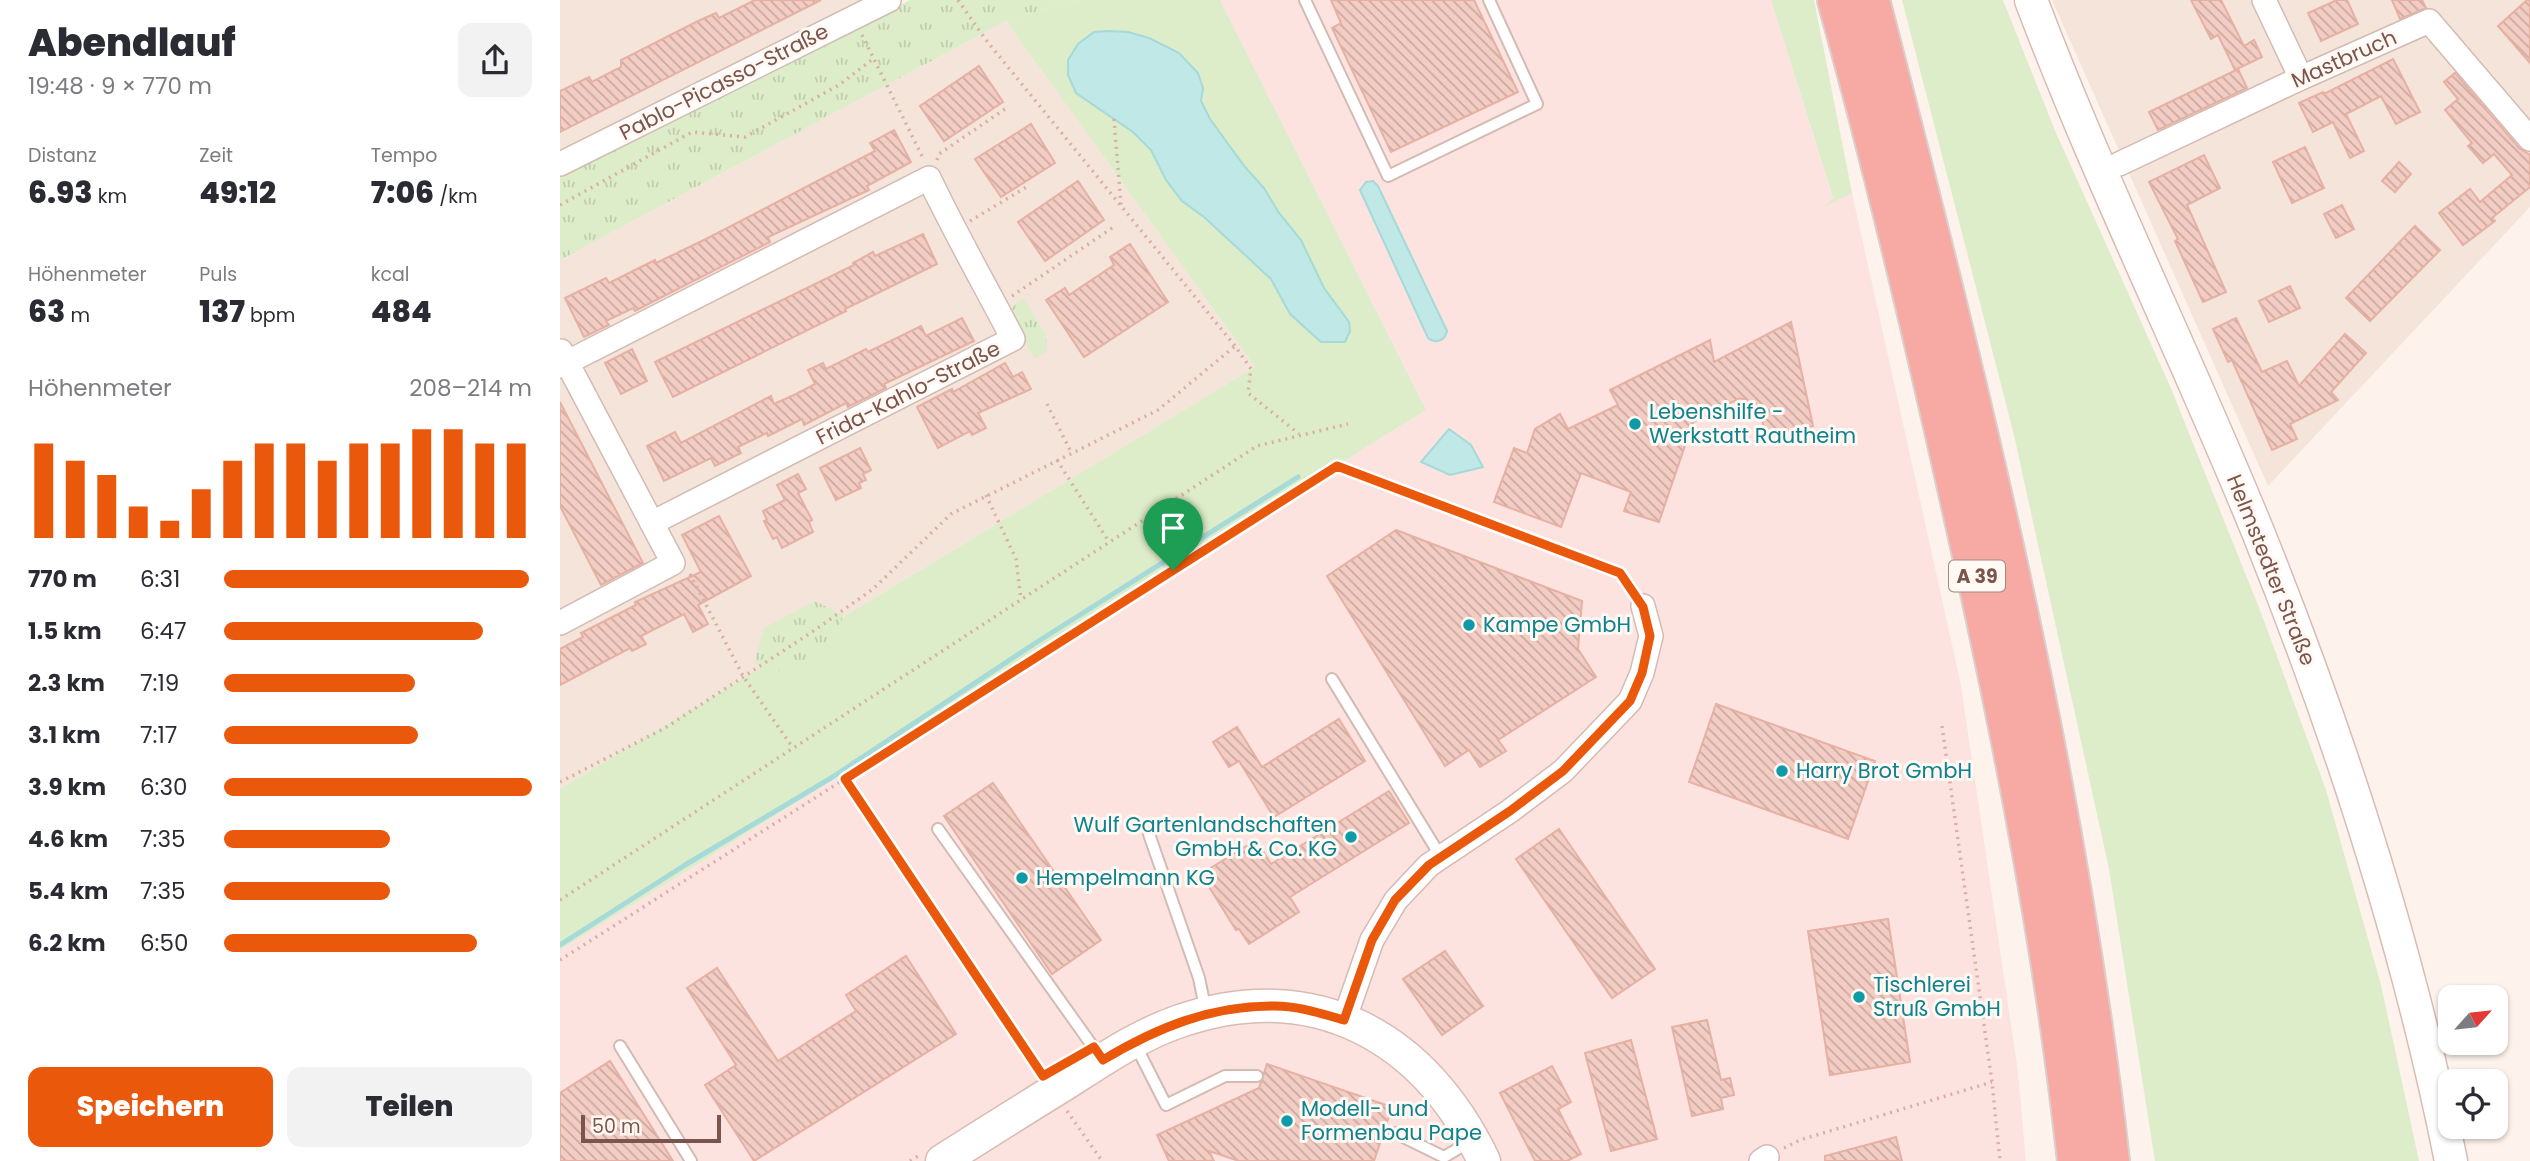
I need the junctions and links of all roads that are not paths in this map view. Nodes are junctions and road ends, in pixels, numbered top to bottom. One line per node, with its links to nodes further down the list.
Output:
1 (889, 0): 10 (street, Pablo-Picasso-Straße)
2 (1305, 0): 3 (lane)
3 (1489, 0)
4 (1837, 0): 30 (highway, A 39)
5 (1870, 0): 31 (highway, A 39)
6 (2031, 0): 32 (street, Helmstedter Straße)
7 (2264, 0): 8 (street)
8 (2301, 78): 9 (street, Mastbruch); 11 (street, Mastbruch)
9 (2530, 139)
10 (560, 164)
11 (2119, 164)
12 (562, 360): 13 (street); 13 (street, Frida-Kahlo-Straße)
13 (652, 523): 15 (street)
14 (1643, 607): 19 (street)
15 (560, 622)
16 (1332, 679): 19 (lane)
17 (938, 829): 24 (lane)
18 (1149, 834): 20 (lane)
19 (1441, 857): 21 (street)
20 (1206, 1014): 21 (street); 22 (street)
21 (1344, 1020): 27 (street)
22 (1133, 1042): 24 (street); 25 (lane)
23 (620, 1046): 29 (lane)
24 (1103, 1060): 28 (street)
25 (1256, 1076)
26 (1395, 1133): 27 (lane)
27 (1479, 1150)
28 (946, 1156)
29 (691, 1161)
30 (2077, 1161)
31 (2110, 1161)
32 (2451, 1161)

